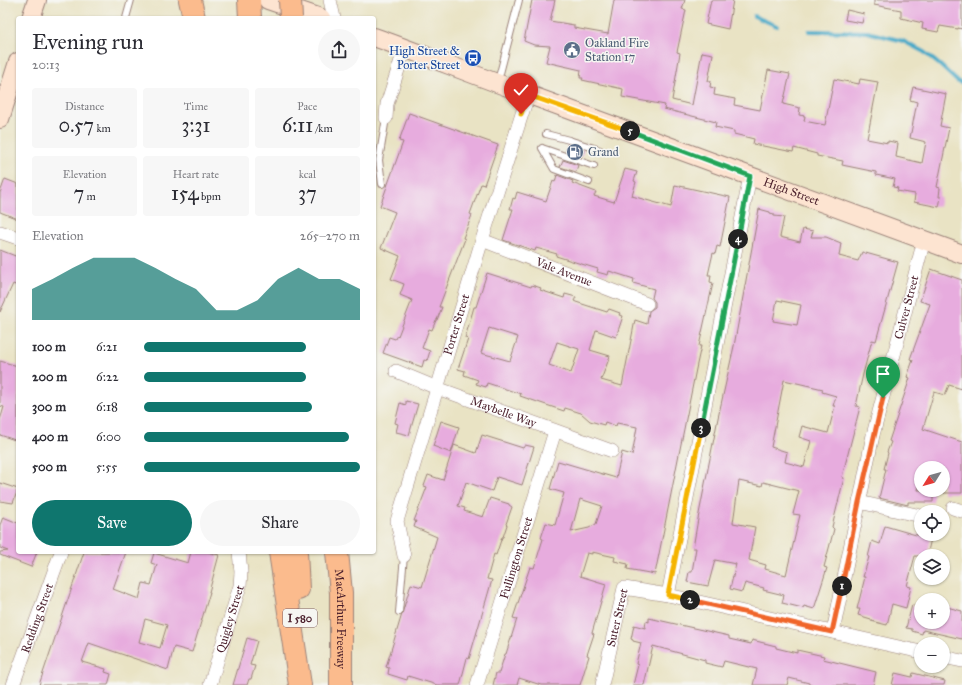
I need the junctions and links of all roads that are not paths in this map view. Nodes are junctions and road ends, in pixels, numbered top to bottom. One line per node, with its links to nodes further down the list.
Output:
1 (37, 0): 9 (main road)
2 (131, 0): 10 (lane)
3 (190, 0): 11 (highway)
4 (248, 0): 12 (highway)
5 (268, 0): 14 (main road)
6 (290, 0): 13 (highway, bridge)
7 (330, 0): 15 (street)
8 (518, 0): 19 (lane)
9 (32, 16)
10 (127, 16)
11 (194, 16)
12 (250, 16)
13 (292, 16)
14 (315, 16)
15 (334, 16)
16 (376, 38): 17 (main road, High Street)
17 (405, 48): 19 (main road, High Street); 21 (street)
18 (16, 68): 22 (main road)
19 (498, 83): 20 (main road, High Street)
20 (528, 95): 26 (main road, High Street); 31 (street, Porter Street)
21 (386, 118): 28 (lane)
22 (0, 119)
23 (546, 134): 24 (lane)
24 (600, 150)
25 (594, 166): 27 (lane)
26 (750, 176): 32 (main road, High Street); 49 (street)
27 (589, 182)
28 (382, 184)
29 (0, 232): 30 (street)
30 (16, 237)
31 (482, 240): 34 (street, Vale Avenue); 36 (street, Porter Street)
32 (924, 240): 33 (main road, High Street); 39 (street, Culver Street)
33 (962, 254)
34 (647, 304)
35 (396, 371): 36 (street, Maybelle Way)
36 (436, 388): 37 (street, Maybelle Way); 47 (street, Porter Street)
37 (555, 432): 38 (street, Maybelle Way); 59 (street, Fullington Street)
38 (612, 451)
39 (859, 502): 40 (street); 51 (street, Culver Street)
40 (914, 514)
41 (60, 554): 55 (street, Redding Street)
42 (239, 554): 56 (street, Quigley Street)
43 (280, 554): 57 (highway)
44 (296, 554): 57 (highway, I 580)
45 (337, 554): 48 (highway, MacArthur Freeway)
46 (349, 554): 48 (highway)
47 (404, 556): 50 (lane)
48 (342, 593): 58 (highway, MacArthur Freeway)
49 (668, 595): 51 (street); 60 (street, Suter Street)
50 (399, 612)
51 (832, 632): 52 (street)
52 (914, 650)
53 (950, 658): 54 (street)
54 (962, 661)
55 (13, 685)
56 (210, 685)
57 (301, 685)
58 (341, 685)
59 (477, 685)
60 (602, 685)

